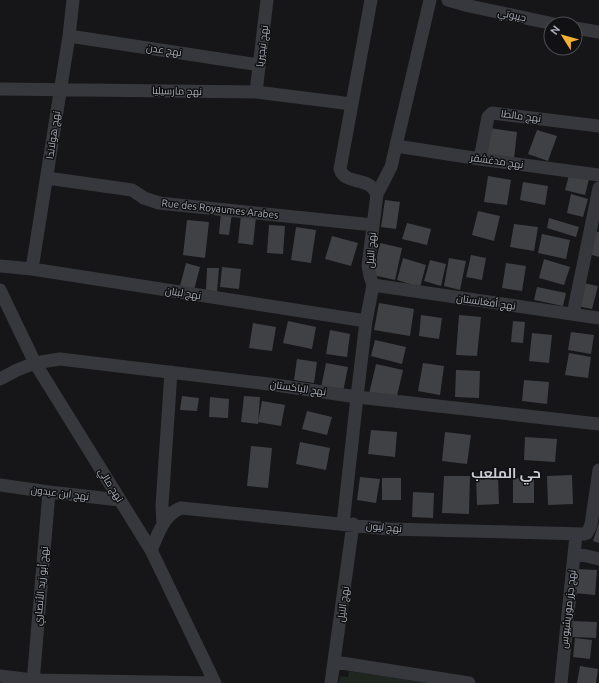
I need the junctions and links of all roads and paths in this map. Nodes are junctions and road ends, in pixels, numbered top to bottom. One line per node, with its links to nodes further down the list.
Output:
1 (73, 0): 9 (street, نهج هولاندا)
2 (267, 0): 10 (street, نهج نيجيريا)
3 (371, 0): 14 (street)
4 (430, 0): 16 (street)
5 (448, 0): 6 (street, جيبوتي)
6 (543, 22)
7 (583, 29): 8 (street)
8 (599, 32)
9 (69, 36): 10 (street, نهج عدن); 12 (street, نهج هولاندا)
10 (259, 65): 13 (street, نهج نيجيريا)
11 (0, 89): 12 (street, نهج مارسيليا)
12 (59, 89): 13 (street, نهج مارسيليا); 19 (street, نهج هولاندا)
13 (256, 92): 14 (street, نهج مارسيليا)
14 (352, 104): 21 (street)
15 (599, 126): 17 (street, نهج مالطا)
16 (396, 146): 17 (street, نهج مدغشقر); 21 (street)
17 (480, 159): 18 (street, نهج مدغشقر)
18 (599, 175)
19 (47, 178): 22 (street, Rue des Royaumes Arabes); 24 (street, نهج هولاندا)
20 (599, 188): 27 (street)
21 (377, 194): 22 (street, نهج النيل)
22 (373, 225): 25 (street, نهج النيل)
23 (0, 266): 24 (street, نهج لبنان)
24 (32, 270): 29 (street, نهج لبنان)
25 (373, 285): 27 (street, نهج أفغانستان); 29 (street, نهج النيل)
26 (0, 290): 30 (street, نهج مالي)
27 (572, 314): 28 (street, نهج أفغانستان)
28 (599, 318)
29 (366, 321): 33 (street, نهج النيل)
30 (35, 363): 31 (street, نهج الباكستان); 32 (street, نهج الباكستان); 38 (street, نهج مالي)
31 (171, 372): 33 (street, نهج الباكستان); 39 (street)
32 (0, 379)
33 (357, 397): 34 (street, نهج الباكستان); 40 (street, نهج النيل)
34 (599, 424)
35 (599, 470): 41 (street, نهج جزر موريشيوس)
36 (0, 485): 37 (street, نهج ابن عبدون)
37 (49, 492): 38 (street, نهج ابن عبدون); 47 (street, نهج أبو زيد الأنصاري)
38 (120, 500): 42 (street, نهج مالي)
39 (163, 524): 40 (street, نهج ليون); 42 (street)
40 (348, 524): 41 (street, نهج ليون); 45 (street, نهج النيل)
41 (582, 534): 43 (street, نهج جزر موريشيوس)
42 (151, 550): 48 (street, نهج مالي)
43 (574, 553): 44 (street); 51 (street, نهج جزر موريشيوس)
44 (599, 559)
45 (335, 662): 49 (street, نهج النيل); 50 (street)
46 (0, 676): 47 (street)
47 (33, 681): 48 (street)
48 (215, 683)
49 (331, 683)
50 (468, 683)
51 (561, 683)

